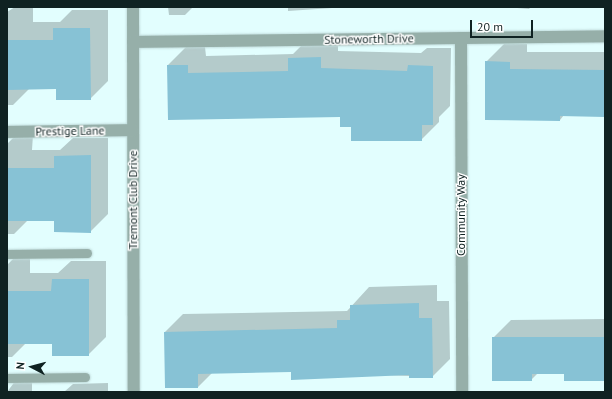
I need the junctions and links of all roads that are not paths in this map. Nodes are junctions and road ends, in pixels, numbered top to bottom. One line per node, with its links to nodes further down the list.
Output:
1 (133, 7): 4 (street, Tremont Club Drive)
2 (605, 36): 3 (street, Stoneworth Drive)
3 (461, 38): 4 (street, Stoneworth Drive); 12 (street, Community Way)
4 (133, 42): 5 (street, Tremont Club Drive)
5 (133, 130): 6 (street, Prestige Lane); 11 (street, Tremont Club Drive)
6 (7, 132)
7 (7, 254): 8 (lane)
8 (87, 254)
9 (85, 377): 10 (lane)
10 (7, 378)
11 (134, 392)
12 (462, 392)

